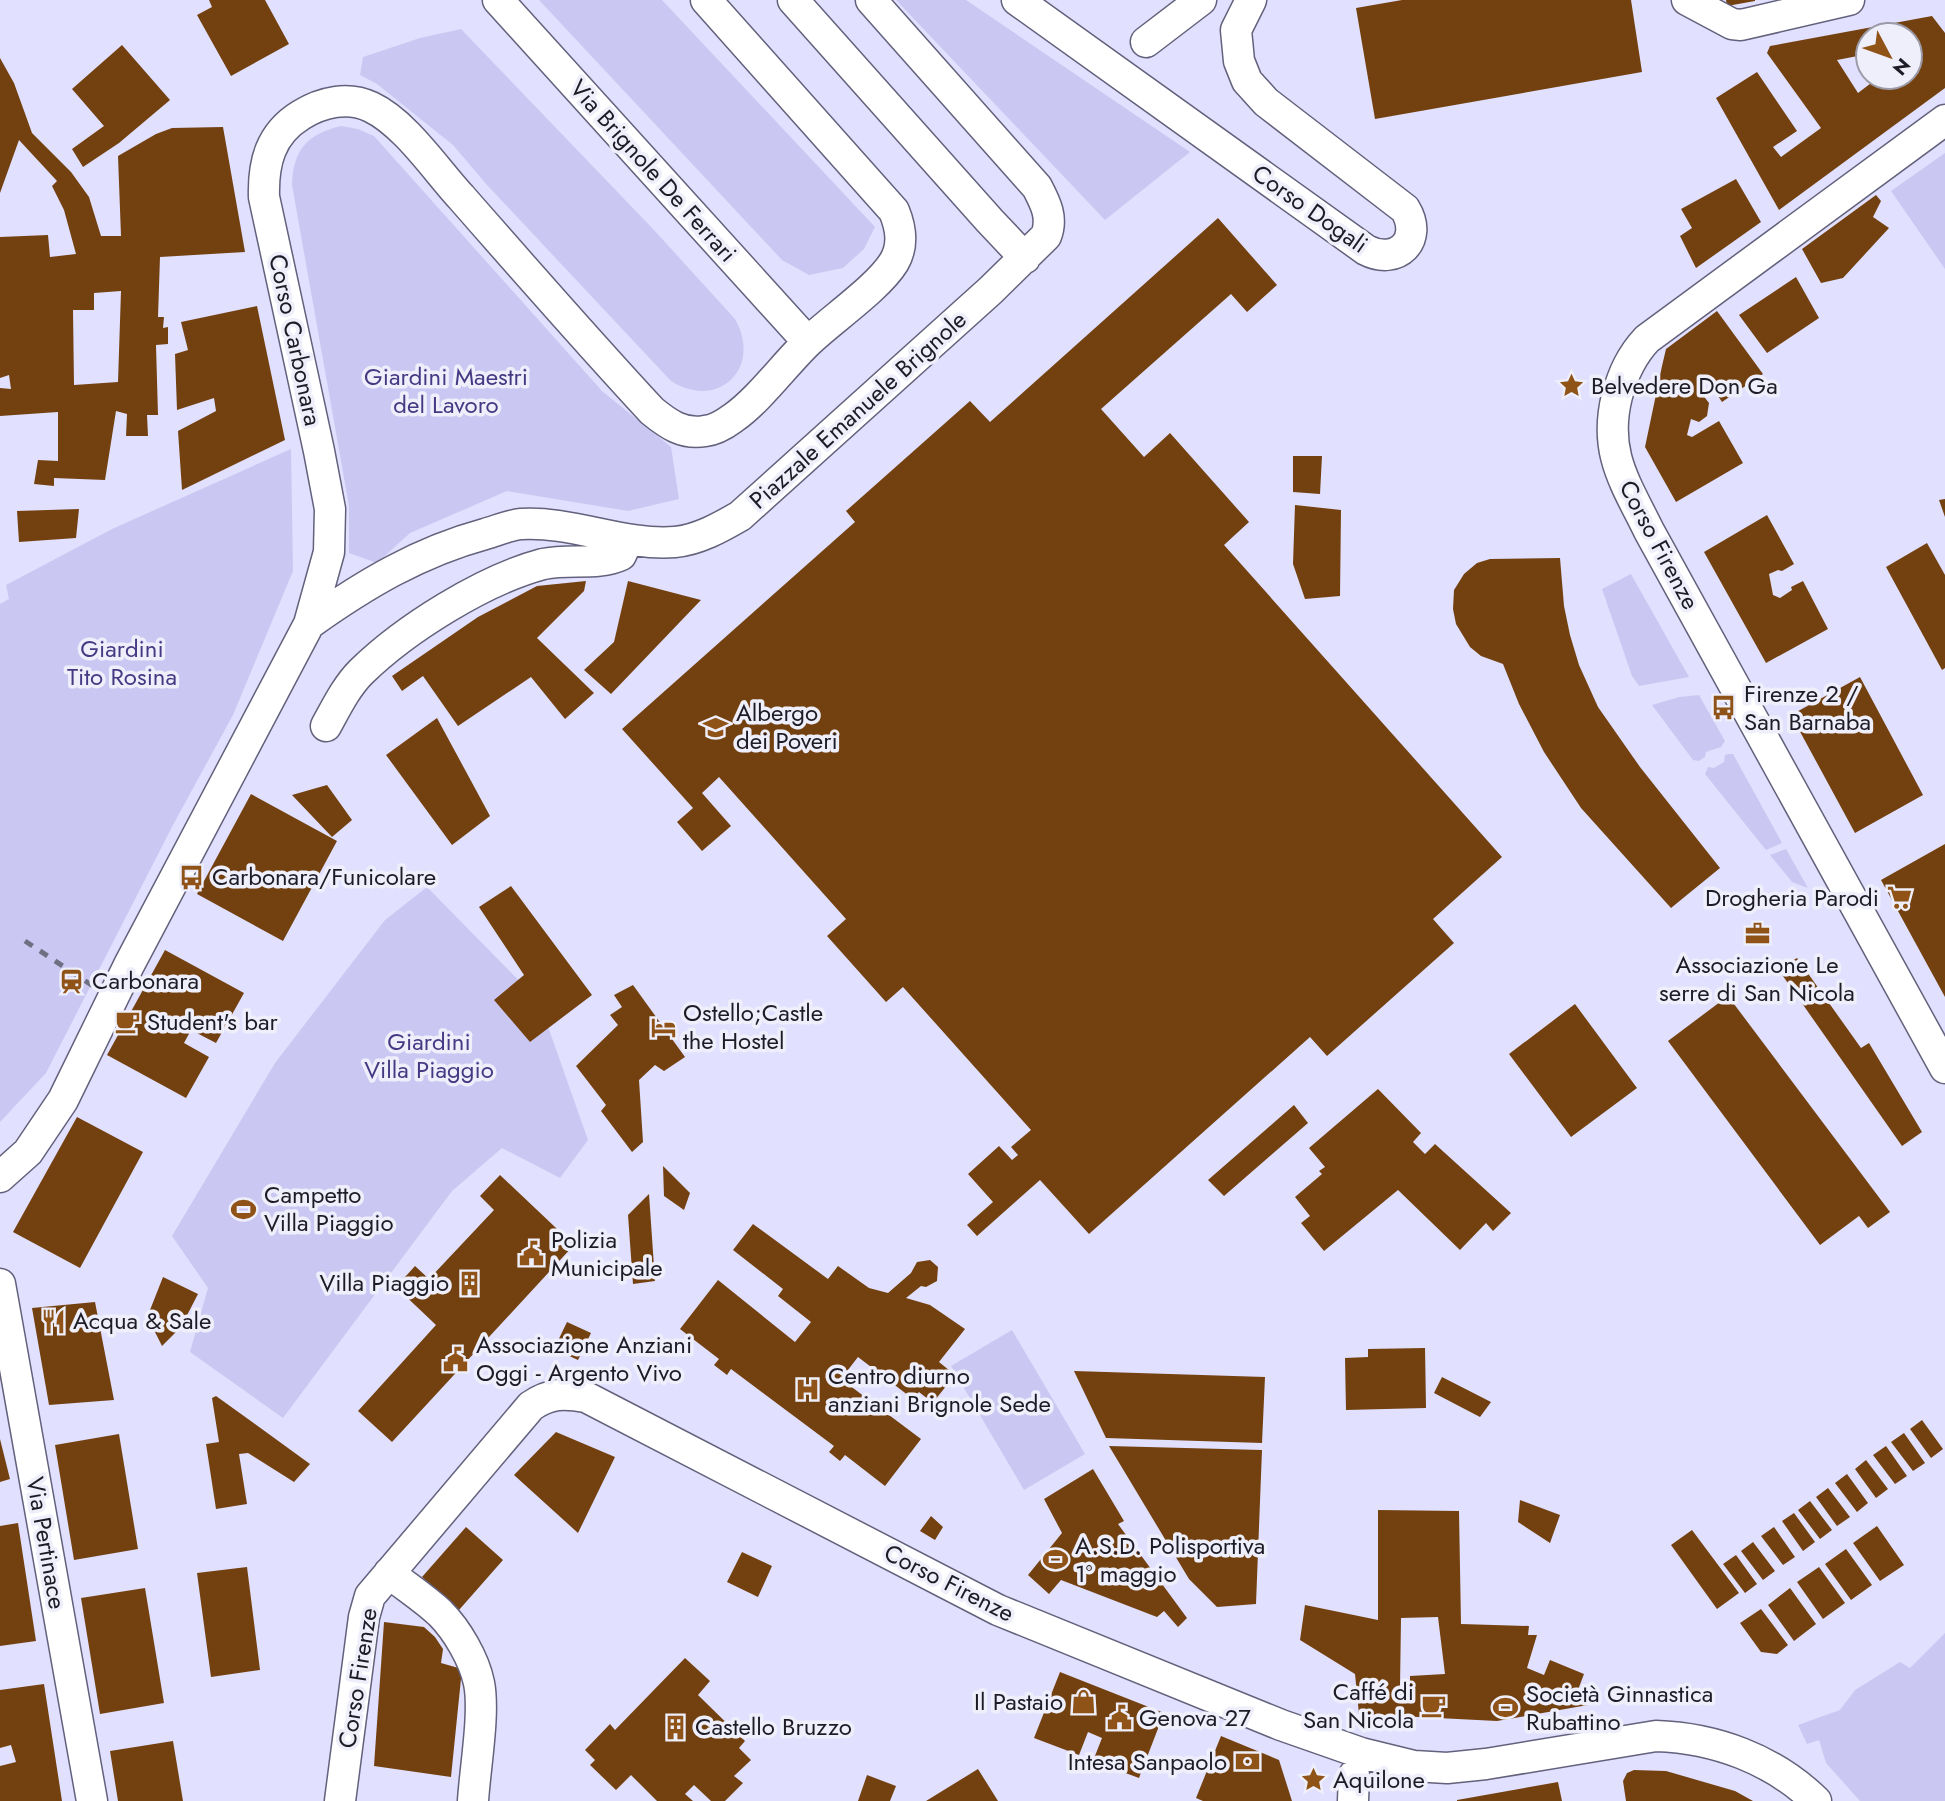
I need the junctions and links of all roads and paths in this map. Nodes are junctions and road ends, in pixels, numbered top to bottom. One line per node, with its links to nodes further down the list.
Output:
1 (498, 0): 13 (street, Via Brignole De Ferrari)
2 (706, 0): 13 (street)
3 (793, 0): 12 (street)
4 (871, 0): 12 (street)
5 (1017, 0): 7 (street, Corso Dogali)
6 (1201, 0): 10 (street)
7 (1251, 0)
8 (1687, 0): 9 (street)
9 (1849, 0)
10 (1146, 41)
11 (1945, 120): 17 (street, Corso Firenze)
12 (1025, 258): 14 (street, Piazzale Emanuele Brignole)
13 (808, 342): 15 (street, Corso Carbonara)
14 (628, 540): 15 (street, Piazzale Emanuele Brignole); 16 (street)
15 (310, 624): 18 (street, Corso Carbonara)
16 (326, 726)
17 (1945, 1068)
18 (0, 1177)
19 (0, 1284): 21 (street, Via Pertinace)
20 (389, 1573): 22 (street, Corso Firenze); 23 (street); 24 (street, Corso Firenze)
21 (92, 1801)
22 (340, 1801)
23 (473, 1801)
24 (1816, 1801)

